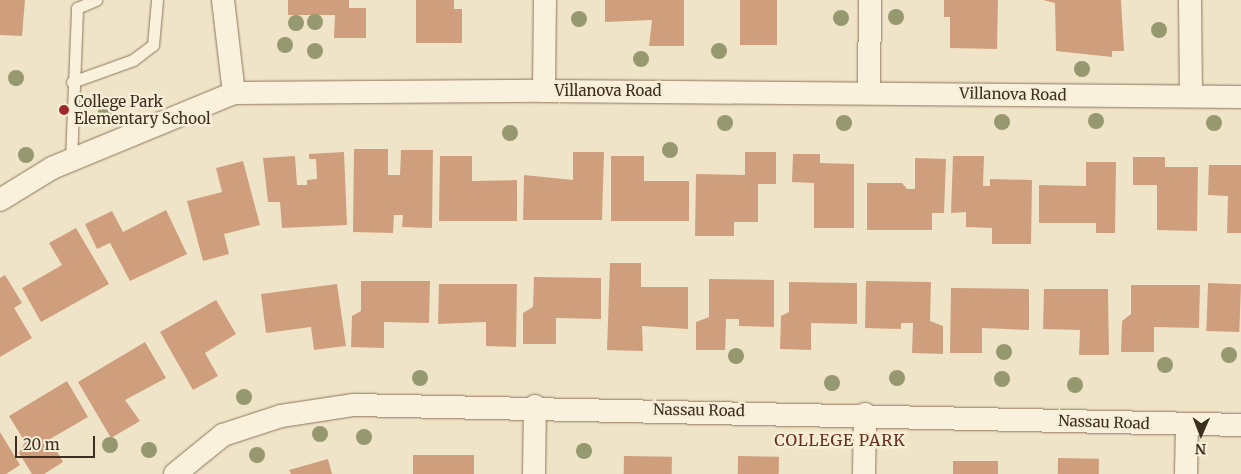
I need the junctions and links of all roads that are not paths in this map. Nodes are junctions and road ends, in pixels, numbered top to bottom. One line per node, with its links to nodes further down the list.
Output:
1 (96, 0): 7 (lane)
2 (157, 0): 7 (lane)
3 (223, 0): 10 (street)
4 (545, 0): 8 (street)
5 (870, 0): 9 (street)
6 (1190, 0): 11 (street)
7 (72, 82): 13 (lane)
8 (544, 90): 9 (street, Villanova Road); 10 (street, Villanova Road)
9 (869, 92): 11 (street, Villanova Road)
10 (234, 93): 13 (street, Villanova Road)
11 (1191, 96): 12 (street, Villanova Road)
12 (1241, 97)
13 (71, 160): 14 (street, Villanova Road)
14 (0, 200)
15 (535, 406): 16 (street, Nassau Road); 19 (street, Nassau Road); 20 (street)
16 (864, 414): 17 (street, Nassau Road); 21 (street)
17 (1187, 425): 18 (street, Nassau Road); 22 (street)
18 (1241, 425)
19 (176, 474)
20 (534, 474)
21 (864, 474)
22 (1186, 474)

